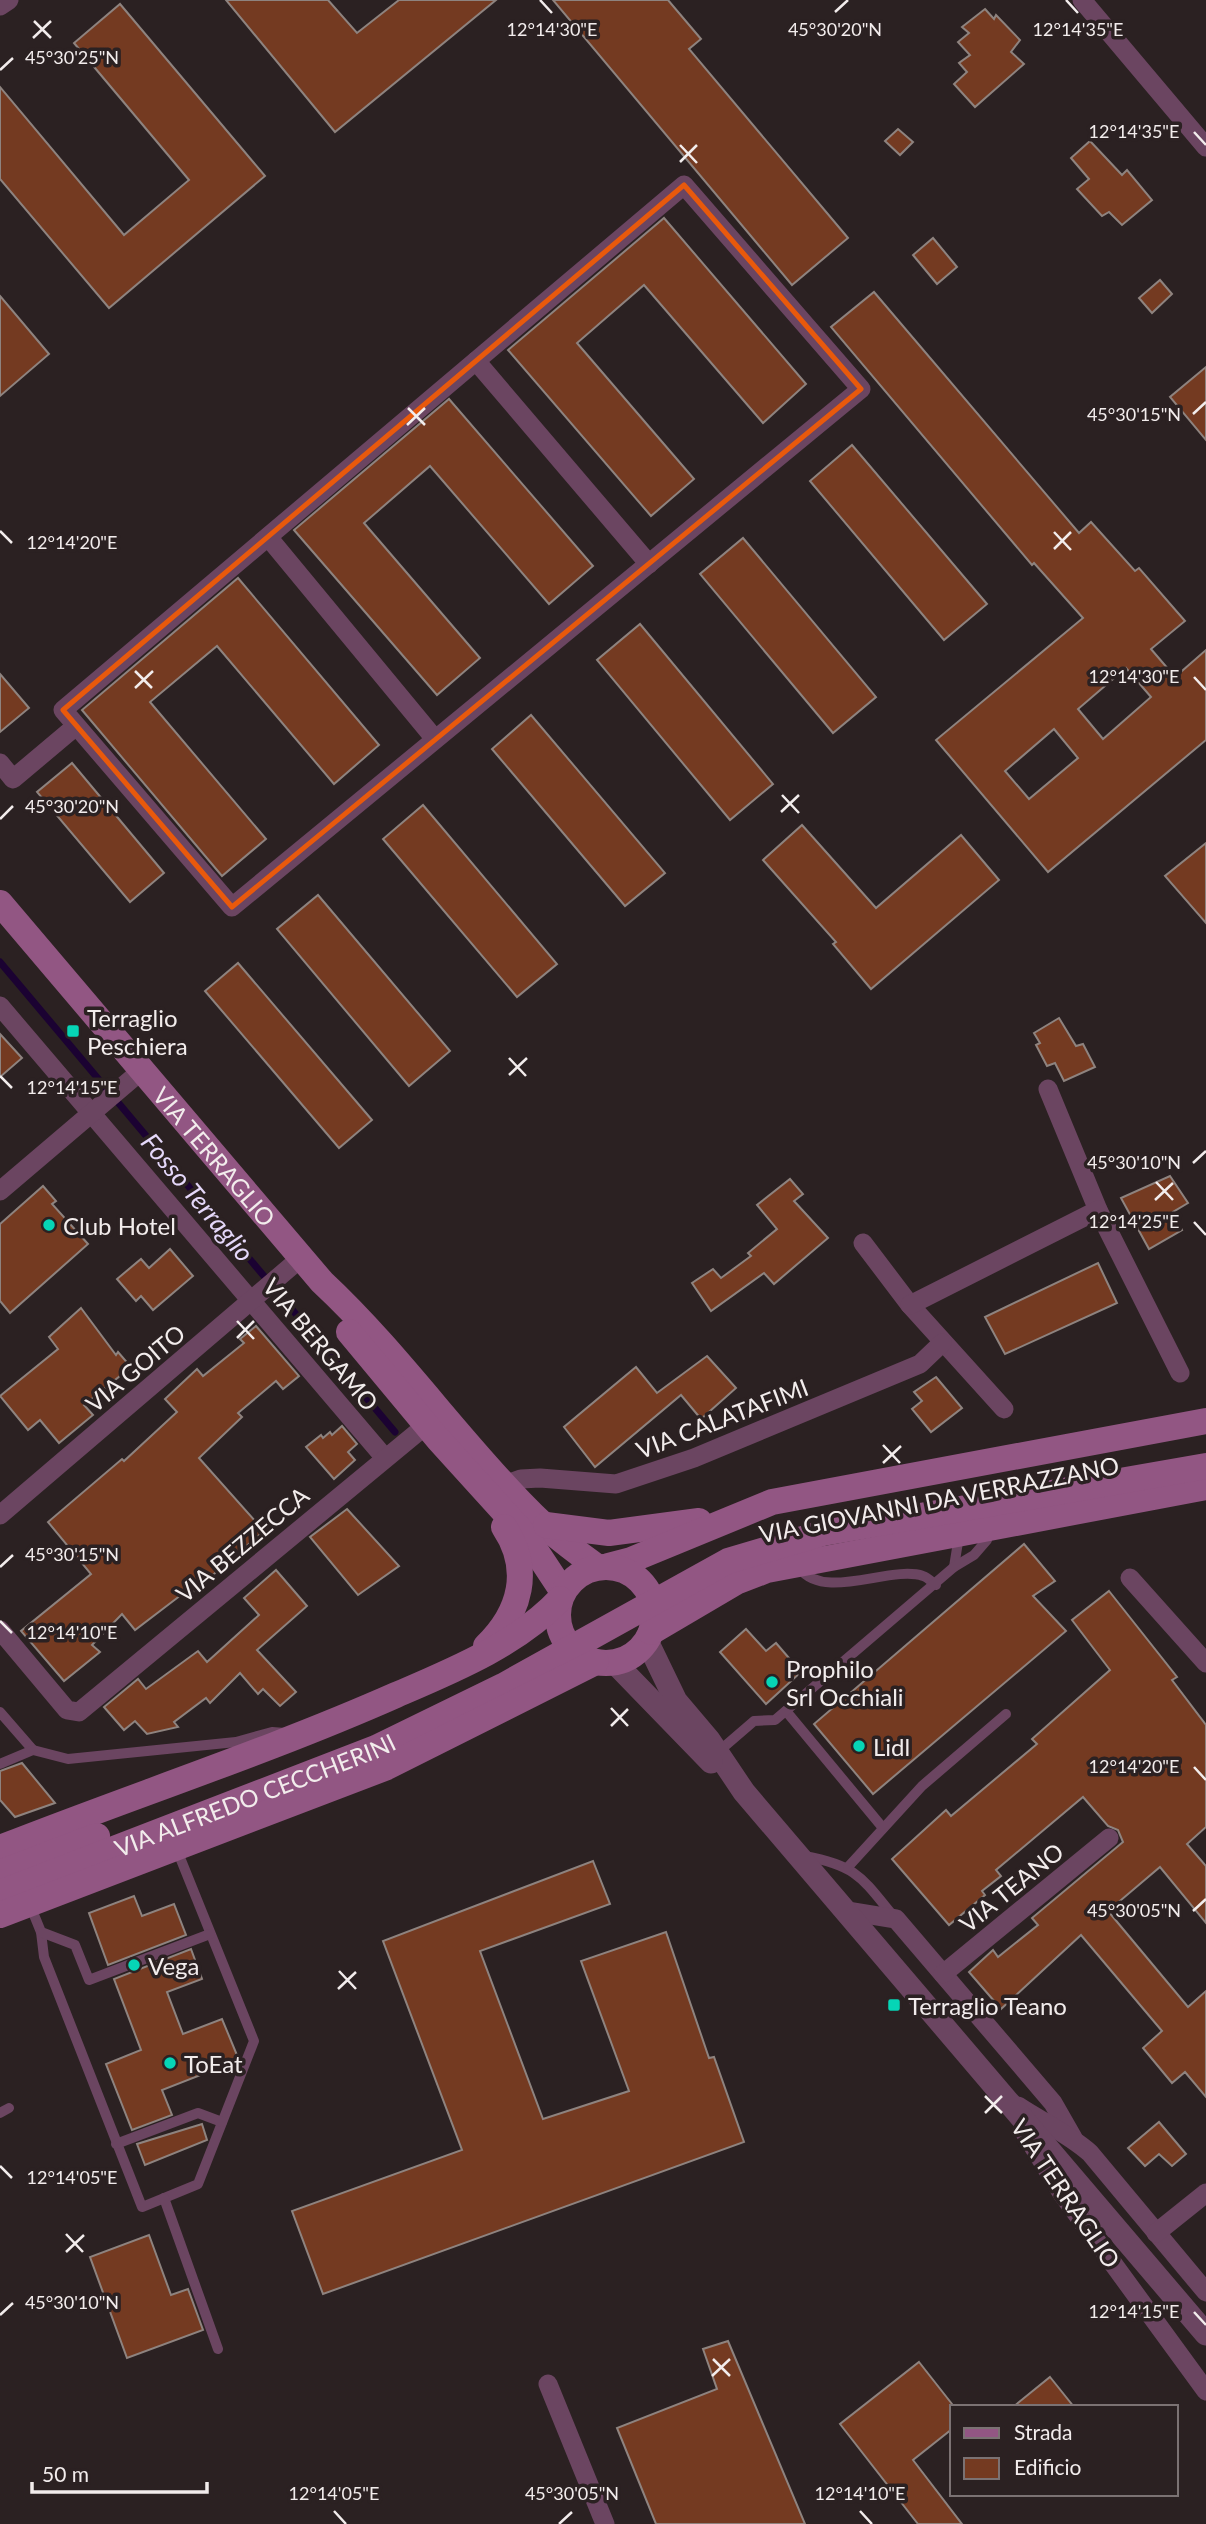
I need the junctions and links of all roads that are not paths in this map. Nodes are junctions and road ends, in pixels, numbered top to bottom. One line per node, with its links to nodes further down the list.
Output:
1 (9, 0): 3 (street)
2 (1082, 0): 4 (street)
3 (0, 6)
4 (1206, 147)
5 (476, 361): 6 (street); 7 (street); 7 (street)
6 (268, 537): 8 (street); 9 (street)
7 (649, 564): 9 (street)
8 (76, 726): 9 (street); 10 (street)
9 (435, 739)
10 (0, 763)
11 (0, 903): 13 (main road, VIA TERRAGLIO)
12 (0, 1006): 15 (street, VIA BERGAMO)
13 (133, 1078): 15 (street); 19 (main road, VIA TERRAGLIO)
14 (1048, 1089): 17 (street)
15 (96, 1110): 16 (street); 20 (street, VIA BERGAMO)
16 (0, 1191)
17 (1098, 1210): 21 (street); 23 (street)
18 (863, 1243): 21 (street)
19 (293, 1266): 20 (street, VIA GOITO); 26 (main road, VIA TERRAGLIO)
20 (256, 1297): 28 (street, VIA BERGAMO); 33 (street, VIA GOITO)
21 (910, 1305): 22 (street)
22 (943, 1343): 24 (street); 30 (street, VIA CALATAFIMI)
23 (1180, 1373)
24 (1004, 1409)
25 (1206, 1421): 32 (main road)
26 (435, 1425): 28 (street, VIA BEZZECCA); 30 (main road, VIA TERRAGLIO); 42 (main road, VIA TERRAGLIO); 47 (main road)
27 (1206, 1449): 47 (main road, VIA GIOVANNI DA VERRAZZANO)
28 (386, 1458): 43 (street, VIA BEZZECCA)
29 (1206, 1466): 47 (main road, VIA GIOVANNI DA VERRAZZANO)
30 (505, 1485): 34 (main road, VIA TERRAGLIO)
31 (1206, 1487): 37 (main road)
32 (738, 1514): 34 (main road); 38 (main road)
33 (0, 1515)
34 (543, 1525): 38 (main road, VIA TERRAGLIO)
35 (987, 1540): 39 (lane)
36 (958, 1542): 39 (lane)
37 (796, 1563): 41 (lane); 44 (main road)
38 (603, 1567): 42 (main road); 44 (main road)
39 (954, 1567): 41 (lane)
40 (1130, 1578): 46 (street)
41 (936, 1585): 48 (lane)
42 (562, 1596): 45 (main road); 47 (main road)
43 (0, 1630)
44 (649, 1637): 45 (main road); 53 (street, VIA TERRAGLIO)
45 (605, 1662): 55 (street, VIA TERRAGLIO); 60 (main road)
46 (1206, 1663)
47 (491, 1671): 51 (main road); 56 (main road, VIA ALFREDO CECCHERINI)
48 (786, 1711): 53 (lane); 57 (lane)
49 (0, 1712): 52 (lane)
50 (1006, 1714): 57 (lane)
51 (303, 1734): 52 (lane); 59 (main road)
52 (33, 1750): 54 (lane)
53 (718, 1753): 55 (street, VIA TERRAGLIO)
54 (0, 1764)
55 (744, 1792): 61 (street, VIA TERRAGLIO)
56 (228, 1796): 63 (main road, VIA ALFREDO CECCHERINI); 64 (main road, VIA ALFREDO CECCHERINI)
57 (884, 1828): 62 (lane)
58 (1109, 1838): 71 (street, VIA TEANO)
59 (0, 1848)
60 (177, 1849): 65 (main road); 70 (lane)
61 (797, 1854): 62 (lane); 66 (street, VIA TERRAGLIO)
62 (848, 1867): 68 (lane)
63 (0, 1873)
64 (0, 1893)
65 (30, 1904): 67 (main road); 69 (lane)
66 (847, 1911): 68 (street); 72 (street, VIA TERRAGLIO)
67 (0, 1915)
68 (896, 1919): 71 (street, VIA TERRAGLIO)
69 (41, 1932): 70 (lane); 75 (lane)
70 (210, 1934): 73 (lane)
71 (943, 1974): 74 (street, VIA TERRAGLIO)
72 (1003, 2096): 74 (street, VIA TERRAGLIO); 80 (street, VIA TERRAGLIO); 83 (street, VIA TERRAGLIO)
73 (222, 2122): 75 (lane); 77 (lane)
74 (1073, 2138): 78 (street, VIA TERRAGLIO)
75 (116, 2144): 77 (lane)
76 (1206, 2193): 78 (street)
77 (164, 2198): 81 (lane)
78 (1156, 2233): 79 (street, VIA TERRAGLIO)
79 (1206, 2292)
80 (1206, 2334)
81 (218, 2349)
82 (548, 2384): 84 (street)
83 (1206, 2391)
84 (604, 2524)

